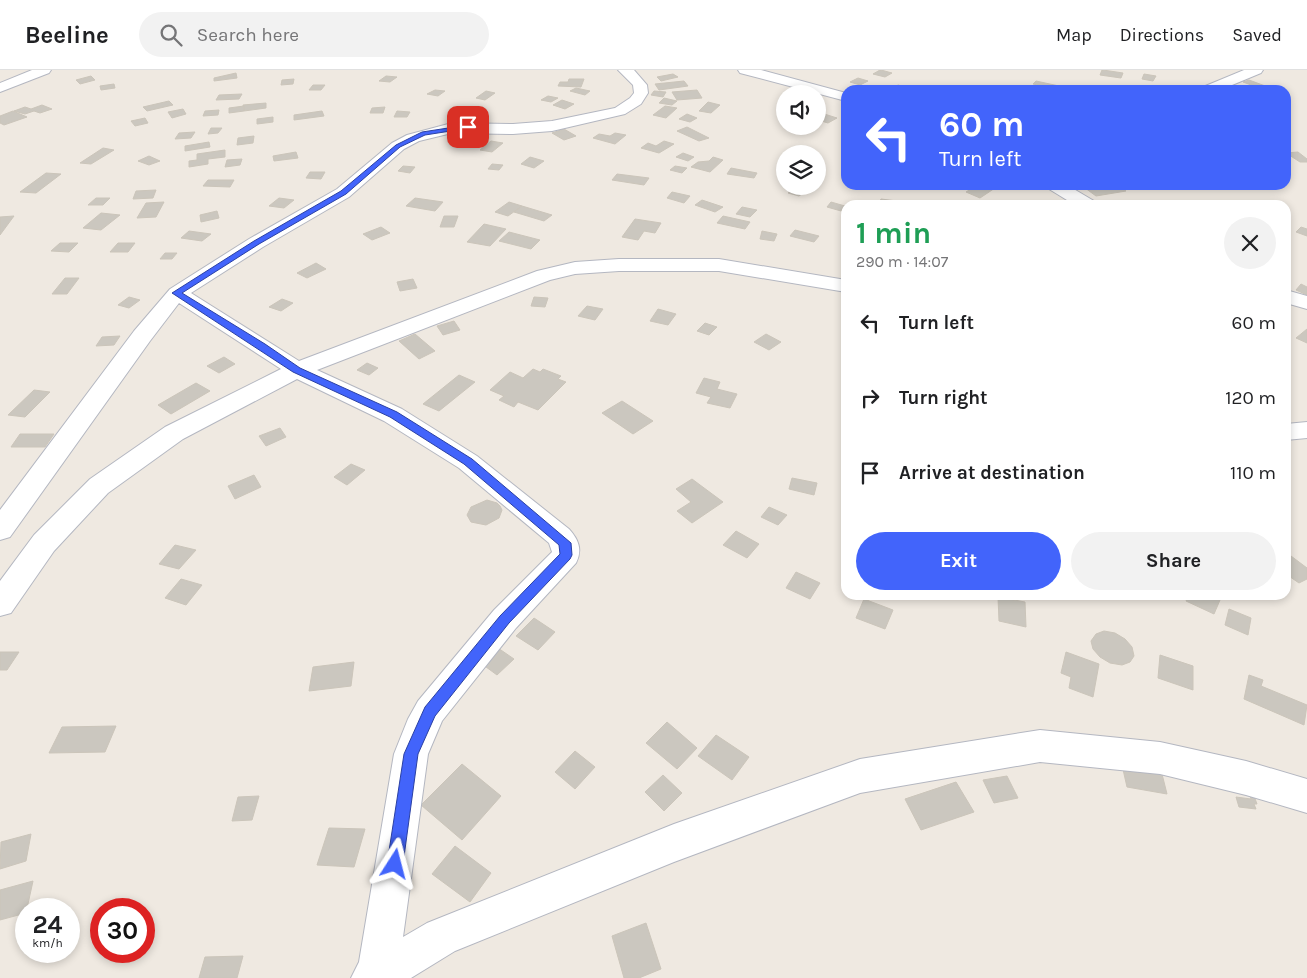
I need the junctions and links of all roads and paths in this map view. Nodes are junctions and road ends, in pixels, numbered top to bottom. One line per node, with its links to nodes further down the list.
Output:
1 (44, 70): 6 (street)
2 (625, 70): 11 (street)
3 (745, 70): 7 (street)
4 (1256, 70): 5 (street)
5 (1220, 85)
6 (0, 88)
7 (841, 97)
8 (1063, 190): 9 (street)
9 (1080, 200)
10 (841, 285): 14 (street)
11 (176, 293): 14 (street); 17 (street)
12 (1291, 298): 13 (street)
13 (1307, 303)
14 (297, 370): 18 (street); 20 (street)
15 (1307, 430): 16 (street)
16 (1291, 432)
17 (0, 530)
18 (0, 604)
19 (1307, 796): 20 (street)
20 (375, 976)

